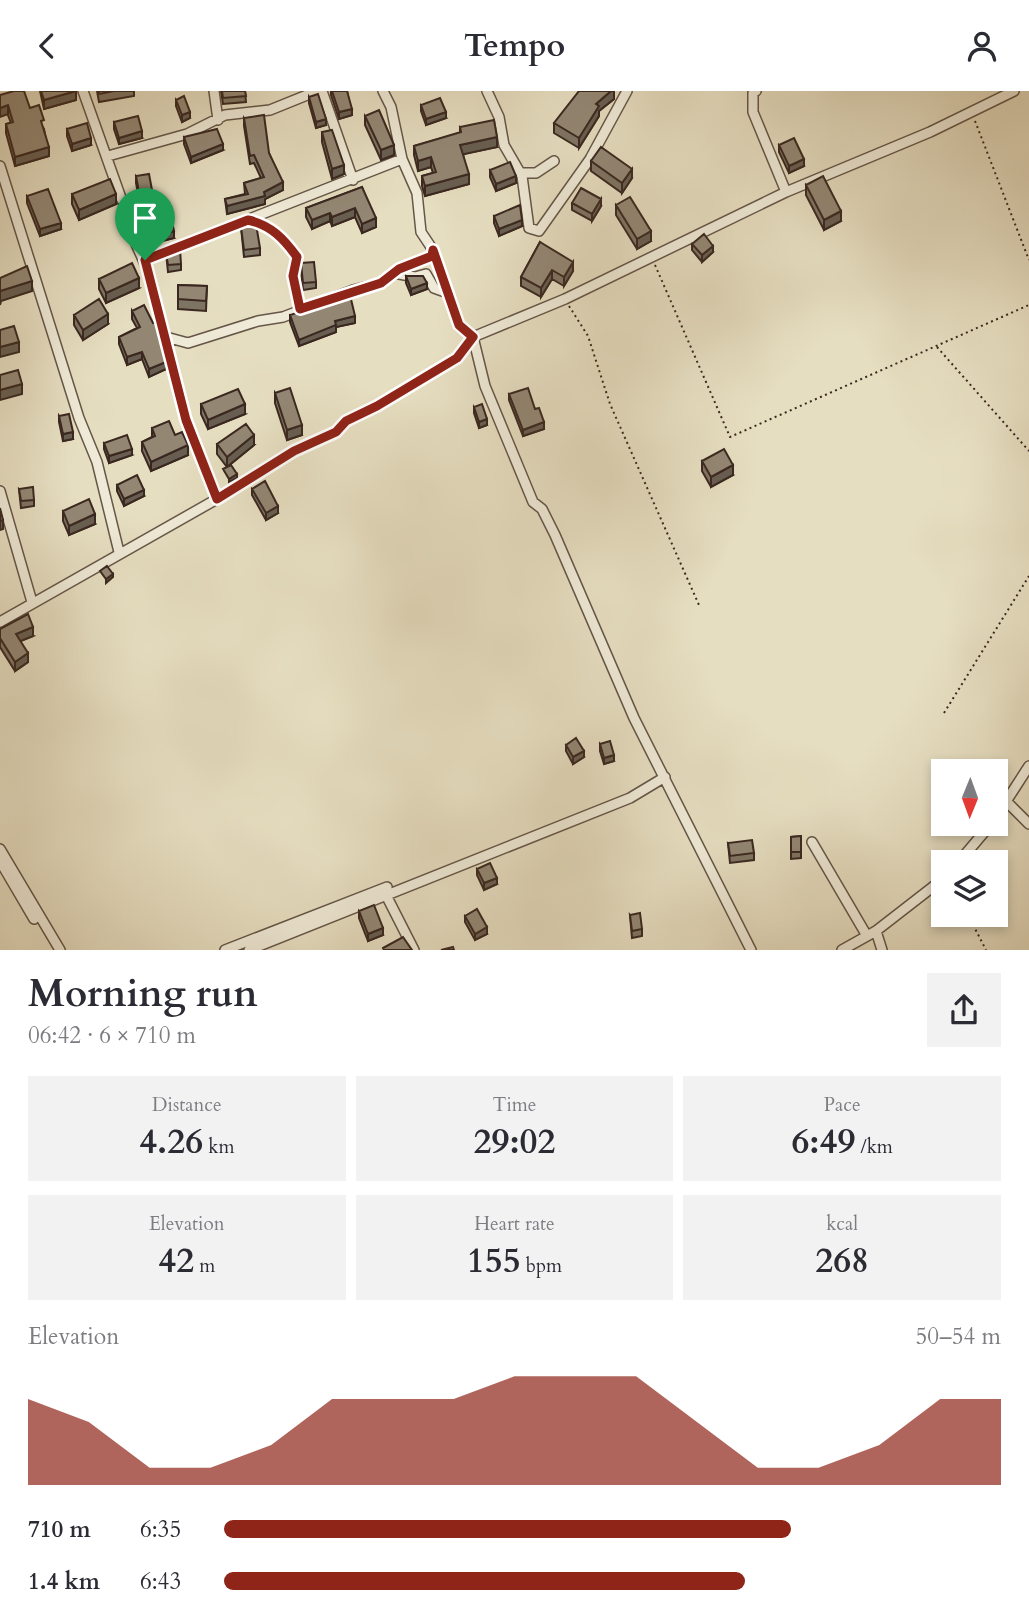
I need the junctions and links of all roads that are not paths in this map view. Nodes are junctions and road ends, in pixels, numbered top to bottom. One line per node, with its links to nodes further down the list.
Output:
1 (83, 91): 10 (street)
2 (214, 91): 9 (street)
3 (320, 91): 9 (street); 15 (street)
4 (383, 91): 11 (street)
5 (487, 91): 14 (street)
6 (627, 91): 14 (street)
7 (1014, 91): 16 (street)
8 (754, 92): 16 (street)
9 (218, 120): 10 (street)
10 (108, 156): 19 (street)
11 (402, 159): 15 (street); 18 (street)
12 (554, 161): 14 (street)
13 (0, 166): 27 (street)
14 (519, 173)
15 (353, 180): 17 (street)
16 (786, 192): 24 (street)
17 (248, 220): 19 (street); 22 (street)
18 (433, 250): 20 (street); 21 (street)
19 (145, 260): 23 (street)
20 (394, 273): 21 (street); 22 (street)
21 (447, 293): 24 (street)
22 (300, 309): 23 (street)
23 (166, 337): 26 (street)
24 (473, 337): 26 (street); 31 (street)
25 (0, 491): 28 (street)
26 (217, 499): 27 (street)
27 (119, 552): 28 (street)
28 (33, 602): 29 (street)
29 (0, 622)
30 (1029, 766): 32 (street)
31 (665, 777): 39 (street); 49 (street)
32 (1008, 798)
33 (1008, 803): 34 (street)
34 (1029, 824)
35 (812, 842): 41 (street)
36 (0, 849): 44 (street)
37 (0, 861): 43 (street)
38 (931, 888): 40 (street)
39 (386, 891): 42 (street); 45 (street); 48 (street)
40 (876, 930): 41 (street); 51 (street)
41 (867, 936): 50 (street)
42 (272, 941): 46 (street); 47 (street)
43 (54, 950)
44 (60, 950)
45 (225, 950)
46 (249, 950)
47 (277, 950)
48 (414, 950)
49 (751, 950)
50 (842, 950)
51 (882, 950)

